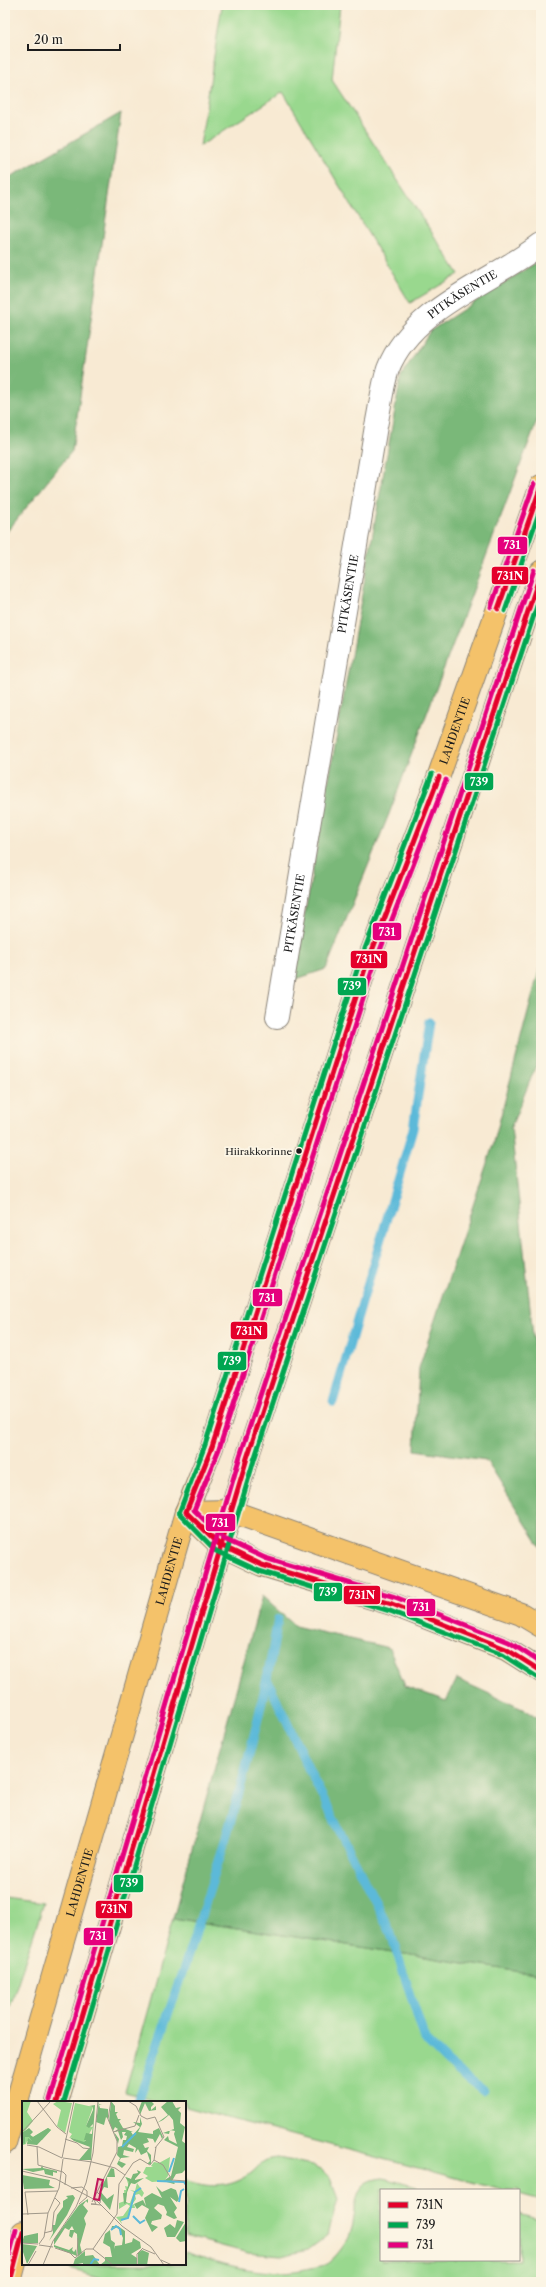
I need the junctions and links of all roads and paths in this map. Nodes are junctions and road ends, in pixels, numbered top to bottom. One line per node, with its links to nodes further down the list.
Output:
1 (541, 244): 4 (street, PITKÄSENTIE)
2 (541, 486): 6 (main road, LAHDENTIE)
3 (541, 572): 5 (main road)
4 (277, 1017)
5 (230, 1511): 6 (main road); 7 (main road); 8 (main road)
6 (186, 1512): 7 (main road); 11 (main road, LAHDENTIE)
7 (220, 1545): 9 (main road); 10 (main road)
8 (541, 1626)
9 (541, 1670)
10 (57, 2101)
11 (5, 2143)
12 (22, 2236): 13 (main road)
13 (10, 2282)

